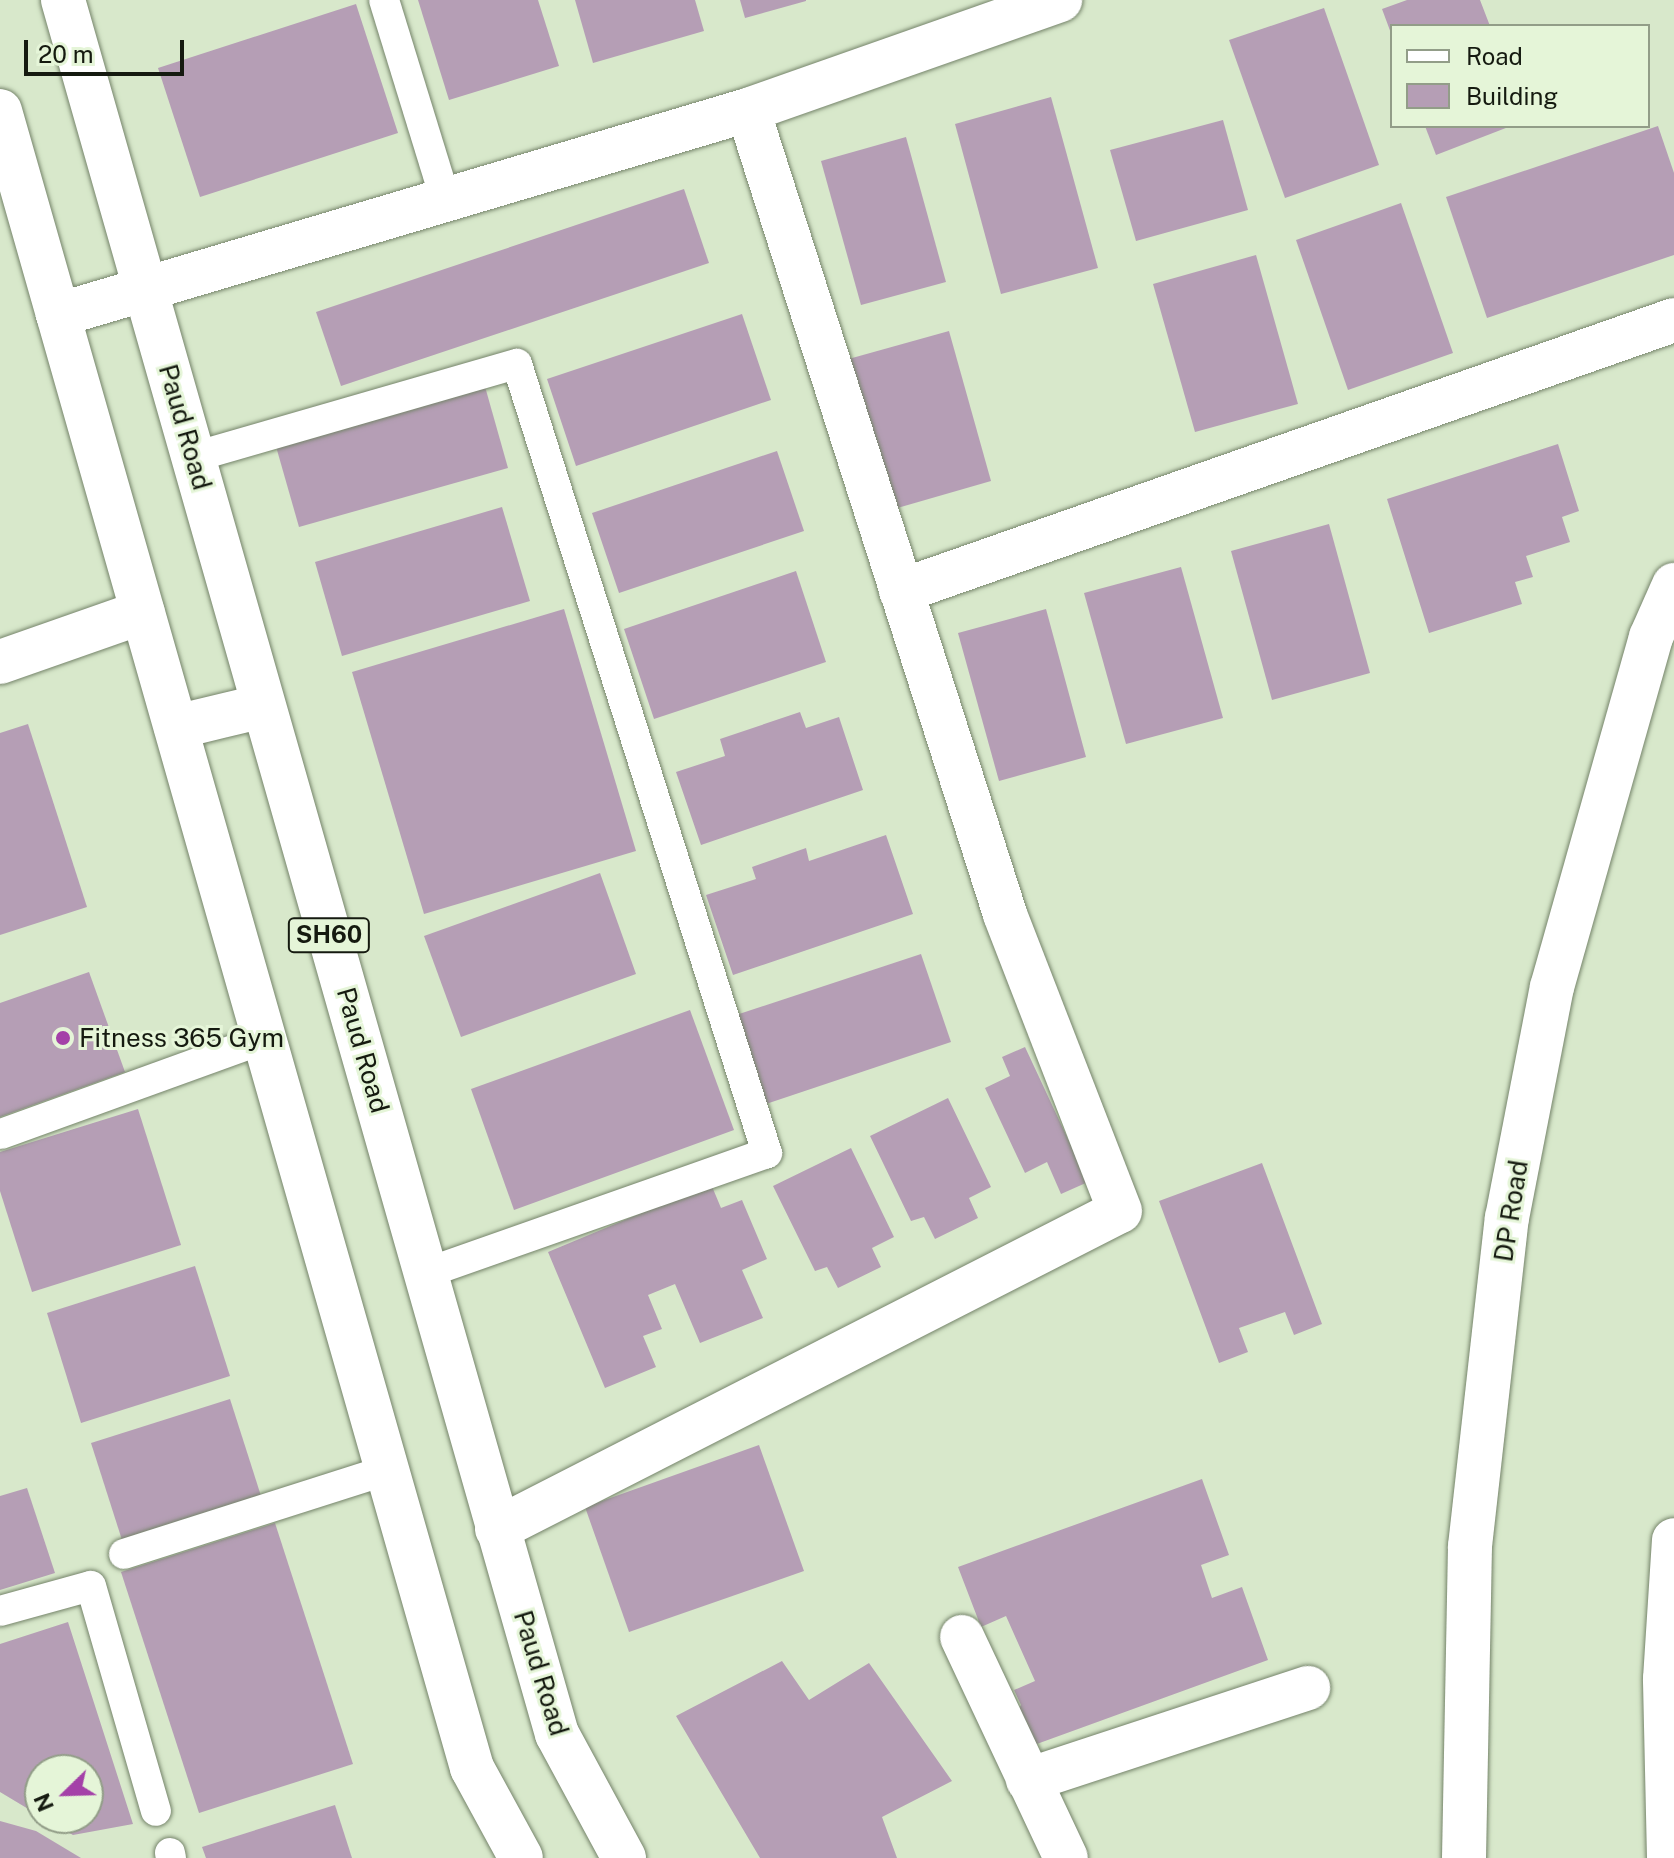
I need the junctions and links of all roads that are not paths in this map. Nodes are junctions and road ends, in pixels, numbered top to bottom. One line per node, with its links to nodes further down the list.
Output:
1 (63, 0): 7 (main road, Paud Road / SH60)
2 (384, 0): 6 (lane)
3 (1060, 0): 4 (main road)
4 (748, 110): 6 (main road); 12 (main road)
5 (0, 111): 8 (main road)
6 (445, 198): 7 (main road)
7 (145, 285): 8 (main road); 10 (main road, Paud Road / SH60)
8 (58, 315): 13 (main road)
9 (1674, 320): 12 (main road)
10 (194, 457): 15 (main road, Paud Road / SH60); 19 (lane)
11 (1674, 585): 32 (main road, DP Road)
12 (901, 591): 21 (main road)
13 (143, 612): 14 (main road); 16 (main road)
14 (0, 662)
15 (263, 706): 16 (main road); 19 (main road, Paud Road / SH60)
16 (176, 727): 17 (main road)
17 (264, 1039): 18 (lane); 20 (main road)
18 (1, 1134)
19 (426, 1273): 21 (main road, Paud Road / SH60)
20 (388, 1470): 23 (lane); 30 (main road)
21 (497, 1529): 31 (main road, Paud Road / SH60)
22 (1674, 1540): 33 (main road)
23 (124, 1554)
24 (0, 1611): 28 (lane)
25 (962, 1637): 27 (main road)
26 (1308, 1688): 27 (main road)
27 (1028, 1780): 29 (main road)
28 (156, 1811)
29 (1049, 1852)
30 (521, 1858)
31 (624, 1858)
32 (1464, 1858)
33 (1669, 1858)

